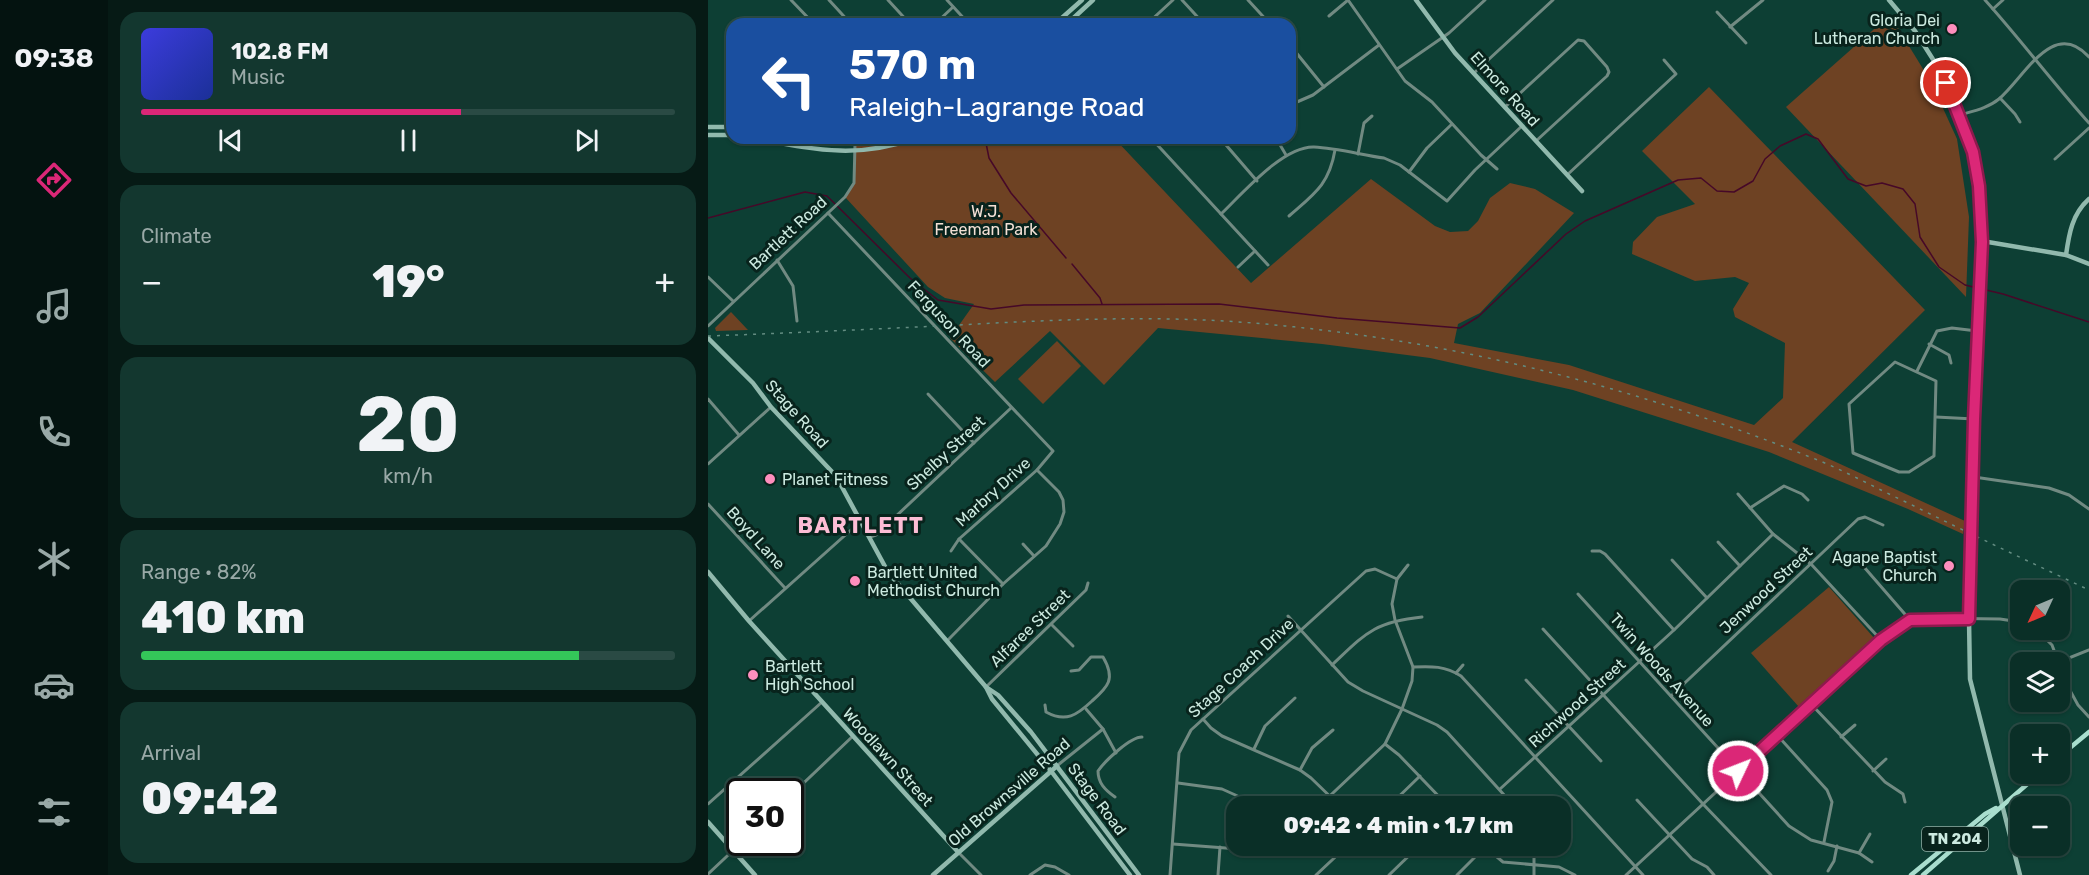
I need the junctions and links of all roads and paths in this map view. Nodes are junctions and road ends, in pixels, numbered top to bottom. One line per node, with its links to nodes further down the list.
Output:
1 (791, 0): 19 (street)
2 (802, 0): 19 (street)
3 (829, 0): 25 (street)
4 (888, 0): 26 (street)
5 (947, 0): 20 (street)
6 (1083, 0): 29 (main road)
7 (1093, 0): 30 (main road)
8 (1173, 0): 31 (street)
9 (1182, 0): 32 (street)
10 (1248, 0): 33 (street)
11 (1348, 0): 23 (street); 37 (street)
12 (1416, 0): 35 (main road, Elmore Road)
13 (1485, 0): 35 (street)
14 (1553, 0): 43 (street)
15 (1763, 0): 34 (street)
16 (1889, 0): 48 (main road)
17 (1985, 0): 21 (street)
18 (2003, 0): 21 (street)
19 (796, 5): 24 (street)
20 (953, 7): 27 (street); 28 (street)
21 (1993, 9): 40 (street)
22 (1717, 12): 34 (street)
23 (1329, 16)
24 (808, 18)
25 (846, 18)
26 (904, 18)
27 (941, 18)
28 (963, 18)
29 (1062, 18)
30 (1073, 18)
31 (1154, 18)
32 (1198, 18)
33 (1264, 18)
34 (1730, 27): 36 (street)
35 (1443, 38): 42 (street); 43 (main road, Elmore Road)
36 (1746, 44)
37 (1379, 45): 42 (street); 44 (street)
38 (1296, 52): 44 (street)
39 (2089, 57): 40 (street)
40 (2036, 59): 45 (street); 51 (street)
41 (1664, 60): 76 (street)
42 (1396, 69): 52 (street)
43 (1474, 73): 47 (main road, Elmore Road)
44 (1324, 87): 46 (street)
45 (2000, 98): 48 (street); 50 (street)
46 (1296, 102)
47 (1505, 107): 53 (main road, Elmore Road); 59 (street)
48 (1960, 115): 83 (main road)
49 (1372, 116): 70 (street)
50 (2019, 122)
51 (2089, 123)
52 (1452, 124): 73 (street); 75 (street)
53 (1522, 126): 59 (main road, Elmore Road); 73 (street)
54 (708, 127): 55 (main road)
55 (726, 128)
56 (2089, 128): 72 (street)
57 (708, 135): 58 (main road)
58 (726, 135)
59 (1536, 141): 76 (main road, Elmore Road)
60 (785, 144): 68 (main road)
61 (819, 144): 68 (main road)
62 (855, 144): 69 (street, Bartlett Road)
63 (881, 144): 69 (main road)
64 (1157, 144): 81 (street)
65 (1225, 144): 77 (street)
66 (1280, 144): 71 (street)
67 (1335, 150): 70 (street); 71 (street); 82 (street)
68 (819, 151): 69 (main road)
69 (856, 151): 80 (street, Bartlett Road)
70 (1359, 154): 75 (street)
71 (1287, 155): 77 (street)
72 (2055, 159)
73 (1486, 160): 74 (street); 75 (street)
74 (1497, 169)
75 (1409, 172)
76 (1567, 175): 78 (main road, Elmore Road)
77 (1257, 181): 81 (street)
78 (1582, 191)
79 (2089, 199): 85 (main road)
80 (828, 213): 86 (street, Bartlett Road); 102 (street, Ferguson Road)
81 (1221, 214): 84 (street)
82 (1289, 216)
83 (1982, 242): 85 (main road); 94 (main road)
84 (1255, 251): 88 (street); 89 (street)
85 (2066, 255): 87 (main road)
86 (777, 260): 91 (street, Bartlett Road); 92 (street)
87 (2089, 264)
88 (1268, 265)
89 (1238, 267)
90 (708, 277): 91 (street)
91 (734, 301): 93 (street, Bartlett Road)
92 (797, 321)
93 (708, 326)
94 (1977, 332): 96 (street); 104 (main road)
95 (710, 341): 101 (main road, Stage Road)
96 (1929, 344): 97 (street); 98 (street)
97 (1951, 363)
98 (1917, 371): 103 (street); 103 (street)
99 (928, 394): 106 (street)
100 (708, 399): 105 (street)
101 (771, 407): 105 (street); 116 (main road, Stage Road)
102 (1011, 408): 106 (street, Shelby Street); 107 (street, Ferguson Road)
103 (1936, 417): 104 (street)
104 (1974, 419): 110 (main road)
105 (740, 435): 108 (street)
106 (974, 443): 119 (street, Shelby Street)
107 (1053, 451): 109 (street, Marbry Drive)
108 (708, 464)
109 (1037, 470): 120 (street, Marbry Drive); 125 (street)
110 (1973, 477): 115 (street); 140 (main road)
111 (1738, 494): 114 (street)
112 (1808, 500): 114 (street)
113 (708, 504): 135 (street, Boyd Lane)
114 (1749, 508): 118 (street)
115 (2089, 509)
116 (861, 521): 119 (main road, Stage Road); 135 (street)
117 (1883, 525): 127 (street, Jenwood Street)
118 (1773, 534): 127 (street); 129 (street, Richwood Street)
119 (870, 537): 150 (main road, Stage Road)
120 (959, 539): 123 (street, Marbry Drive); 133 (street)
121 (1718, 542): 129 (street)
122 (1023, 544): 125 (street)
123 (951, 551)
124 (1592, 551): 148 (street)
125 (1034, 556): 133 (street)
126 (1672, 560): 137 (street)
127 (1811, 564): 149 (street); 164 (street, Jenwood Street)
128 (1408, 565): 132 (street)
129 (1740, 566): 137 (street, Richwood Street)
130 (1864, 567): 142 (street)
131 (708, 572): 144 (main road, Woodlawn Street)
132 (1397, 579): 141 (street); 147 (street, Stage Coach Drive)
133 (1003, 584): 150 (street)
134 (1088, 584): 145 (street, Alfaree Street)
135 (785, 588): 144 (street)
136 (1578, 594): 154 (street, Twin Woods Avenue)
137 (1707, 598): 148 (street, Richwood Street)
138 (1288, 616): 147 (street)
139 (1422, 617): 141 (street)
140 (1969, 619): 142 (street); 143 (street); 209 (main road)
141 (1395, 620): 155 (street); 157 (street)
142 (1910, 620): 149 (street)
143 (2010, 620)
144 (749, 621): 166 (main road, Woodlawn Street)
145 (1052, 625): 151 (street); 161 (street, Alfaree Street)
146 (1543, 629): 163 (street)
147 (1300, 630): 155 (street); 172 (street, Stage Coach Drive)
148 (1674, 630): 154 (street, Richwood Street)
149 (1881, 640): 167 (street)
150 (947, 641): 161 (main road, Stage Road)
151 (1073, 646)
152 (2089, 651): 153 (street)
153 (2070, 658)
154 (1639, 662): 163 (street, Richwood Street); 164 (street, Twin Woods Avenue)
155 (1332, 665): 170 (street)
156 (1463, 665): 159 (street)
157 (1413, 668): 159 (street); 170 (street)
158 (1071, 671): 169 (street)
159 (1455, 673): 186 (street)
160 (1526, 680): 174 (street)
161 (986, 687): 189 (main road, Stage Road); 191 (main road, Stage Road)
162 (2070, 690): 171 (street)
163 (1604, 695): 174 (street, Richwood Street); 208 (street)
164 (1671, 696): 192 (street, Twin Woods Avenue)
165 (1295, 698): 184 (street)
166 (822, 702): 179 (main road, Woodlawn Street); 207 (street)
167 (1811, 704): 178 (street); 181 (street)
168 (1045, 705): 169 (street)
169 (1086, 709): 175 (street)
170 (1402, 709): 182 (street); 198 (street)
171 (2089, 717)
172 (1202, 718): 184 (street); 196 (street, Stage Coach Drive)
173 (1855, 725): 181 (street)
174 (1568, 726): 186 (street, Richwood Street); 188 (street)
175 (1103, 729): 185 (street); 189 (street, Old Brownsville Road)
176 (1333, 730): 190 (street)
177 (2089, 732): 183 (main road)
178 (1777, 735): 192 (street); 214 (street)
179 (853, 736): 195 (street); 219 (main road, Woodlawn Street)
180 (1142, 737): 185 (street)
181 (1841, 737): 193 (street)
182 (1384, 744): 194 (street); 200 (street)
183 (2070, 748)
184 (1254, 750): 190 (street)
185 (1116, 753): 204 (street)
186 (1535, 757): 198 (street, Richwood Street); 230 (street)
187 (1886, 759): 193 (street)
188 (1601, 761)
189 (1057, 766): 191 (main road, Old Brownsville Road); 231 (main road, Stage Road)
190 (1300, 770): 200 (street)
191 (1052, 771): 219 (main road, Old Brownsville Road); 234 (main road, Stage Road)
192 (1738, 771): 208 (street); 214 (street, Twin Woods Avenue)
193 (1873, 771): 206 (street)
194 (1420, 776): 201 (street); 202 (street)
195 (804, 783)
196 (1178, 783): 199 (street); 215 (street, Stage Coach Drive)
197 (2027, 784): 209 (main road, TN 204)
198 (1500, 789): 203 (street)
199 (1238, 796)
200 (1330, 796)
201 (1399, 796)
202 (1439, 796)
203 (1506, 796)
204 (1115, 797)
205 (1637, 800): 212 (street)
206 (1905, 802)
207 (708, 804)
208 (1703, 804): 212 (street); 251 (street)
209 (2001, 806): 252 (main road, TN 204); 253 (main road, TN 204); 254 (main road)
210 (708, 822): 213 (main road)
211 (1870, 834): 220 (street)
212 (1668, 836): 230 (street); 250 (street)
213 (726, 842)
214 (1824, 842): 216 (street, Twin Woods Avenue)
215 (1173, 844): 217 (street); 241 (street, Stage Coach Drive)
216 (1837, 846): 220 (street, Twin Woods Avenue); 232 (street)
217 (1220, 847): 218 (street); 242 (street)
218 (1226, 848)
219 (958, 852): 236 (main road, Old Brownsville Road); 237 (street, Woodlawn Street)
220 (1859, 853): 228 (street, Twin Woods Avenue)
221 (727, 856): 233 (street)
222 (738, 856): 235 (main road)
223 (1336, 856): 243 (street)
224 (1409, 856): 244 (street)
225 (1476, 856): 245 (street)
226 (1496, 856): 229 (street)
227 (1535, 856): 229 (street)
228 (1872, 862)
229 (1535, 865): 246 (street); 247 (street)
230 (1635, 866): 248 (street); 249 (street)
231 (1135, 868): 234 (street); 240 (main road, Stage Road)
232 (1828, 871)
233 (708, 874)
234 (1128, 874)
235 (755, 875)
236 (933, 875)
237 (981, 875)
238 (1030, 875): 239 (street)
239 (1069, 875)
240 (1139, 875)
241 (1170, 875)
242 (1218, 875)
243 (1316, 875)
244 (1389, 875)
245 (1456, 875)
246 (1534, 875)
247 (1575, 875)
248 (1626, 875)
249 (1643, 875)
250 (1714, 875)
251 (1771, 875)
252 (1911, 875)
253 (1923, 875)
254 (2020, 875)

